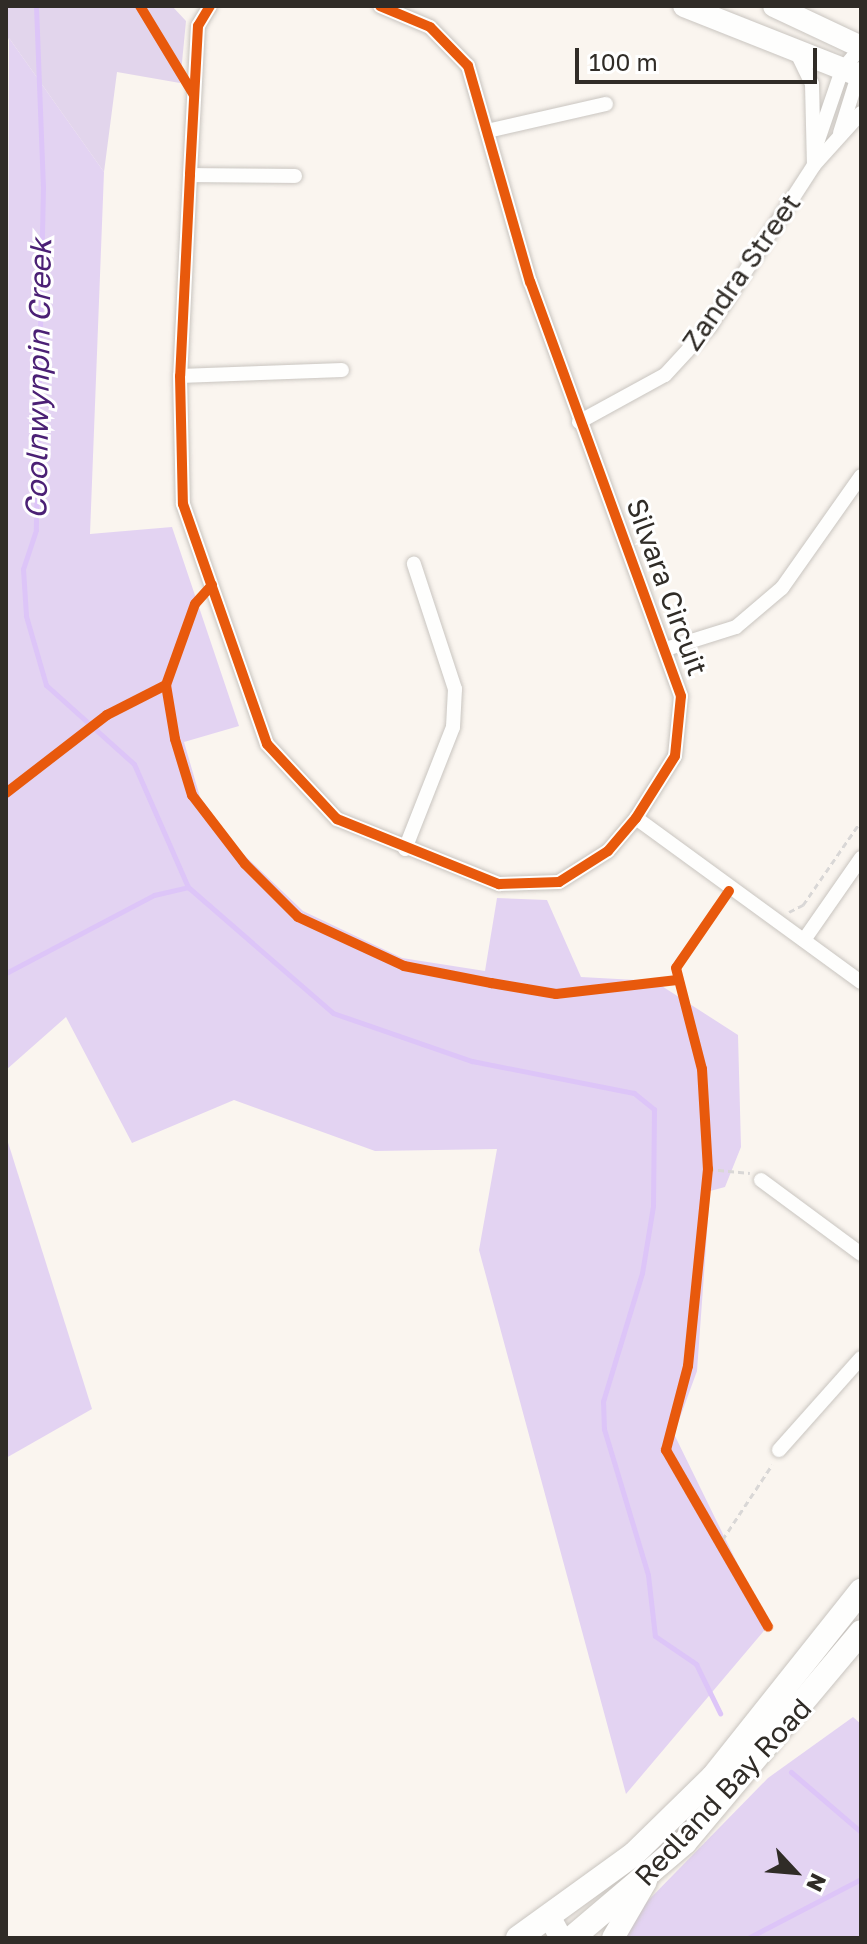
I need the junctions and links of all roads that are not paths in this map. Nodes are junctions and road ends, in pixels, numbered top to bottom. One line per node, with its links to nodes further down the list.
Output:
1 (210, 6): 13 (street, Silvara Circuit)
2 (380, 6): 10 (street, Silvara Circuit)
3 (684, 6): 6 (main road)
4 (774, 6): 5 (main road)
5 (861, 47): 7 (street, Zandra Street)
6 (797, 53): 7 (main road); 12 (street)
7 (854, 74): 11 (street, Zandra Street); 12 (street, Zandra Street)
8 (606, 104): 10 (street)
9 (861, 113): 11 (street, Zandra Street)
10 (487, 131): 17 (street, Silvara Circuit)
11 (838, 137): 12 (street, Zandra Street)
12 (814, 158): 17 (street, Zandra Street)
13 (190, 175): 14 (street); 16 (street, Silvara Circuit)
14 (295, 176)
15 (342, 370): 16 (street)
16 (180, 376): 22 (street, Silvara Circuit)
17 (579, 422): 20 (street, Silvara Circuit)
18 (861, 476): 20 (street)
19 (414, 564): 22 (street)
20 (666, 649): 21 (street, Silvara Circuit)
21 (636, 818): 22 (street, Silvara Circuit); 24 (street)
22 (405, 849)
23 (861, 858): 24 (street)
24 (804, 940): 25 (street)
25 (861, 982)
26 (761, 1180): 27 (street)
27 (861, 1254)
28 (861, 1358): 29 (street)
29 (779, 1450)
30 (861, 1591): 33 (main road, Redland Bay Road)
31 (861, 1632): 32 (main road, Redland Bay Road)
32 (646, 1881): 34 (main road, Redland Bay Road); 35 (main road)
33 (538, 1933)
34 (572, 1938)
35 (613, 1938)

